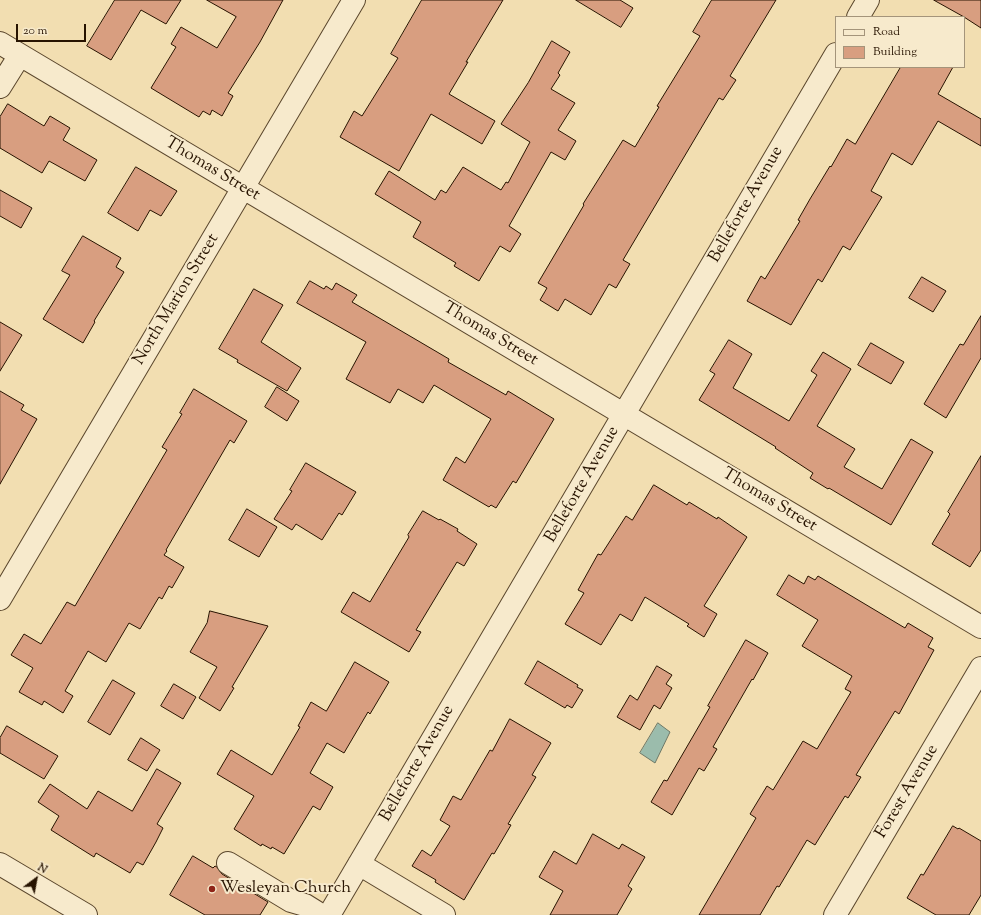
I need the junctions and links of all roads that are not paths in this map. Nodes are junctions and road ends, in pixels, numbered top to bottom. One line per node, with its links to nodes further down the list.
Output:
1 (354, 0): 8 (street, North Marion Street)
2 (868, 0): 3 (street)
3 (859, 16)
4 (0, 43): 5 (street, Thomas Street)
5 (20, 55): 7 (street); 8 (street, Thomas Street)
6 (835, 56): 9 (street, Belleforte Avenue)
7 (0, 87)
8 (242, 188): 9 (street, Thomas Street); 10 (street, North Marion Street)
9 (624, 415): 11 (street, Thomas Street); 14 (street, Belleforte Avenue)
10 (0, 599)
11 (981, 627)
12 (981, 668): 20 (street, Forest Avenue)
13 (228, 863): 17 (street)
14 (359, 864): 18 (street, Belleforte Avenue); 19 (street)
15 (2, 869): 16 (street)
16 (86, 915)
17 (321, 915)
18 (330, 915)
19 (444, 915)
20 (835, 915)

